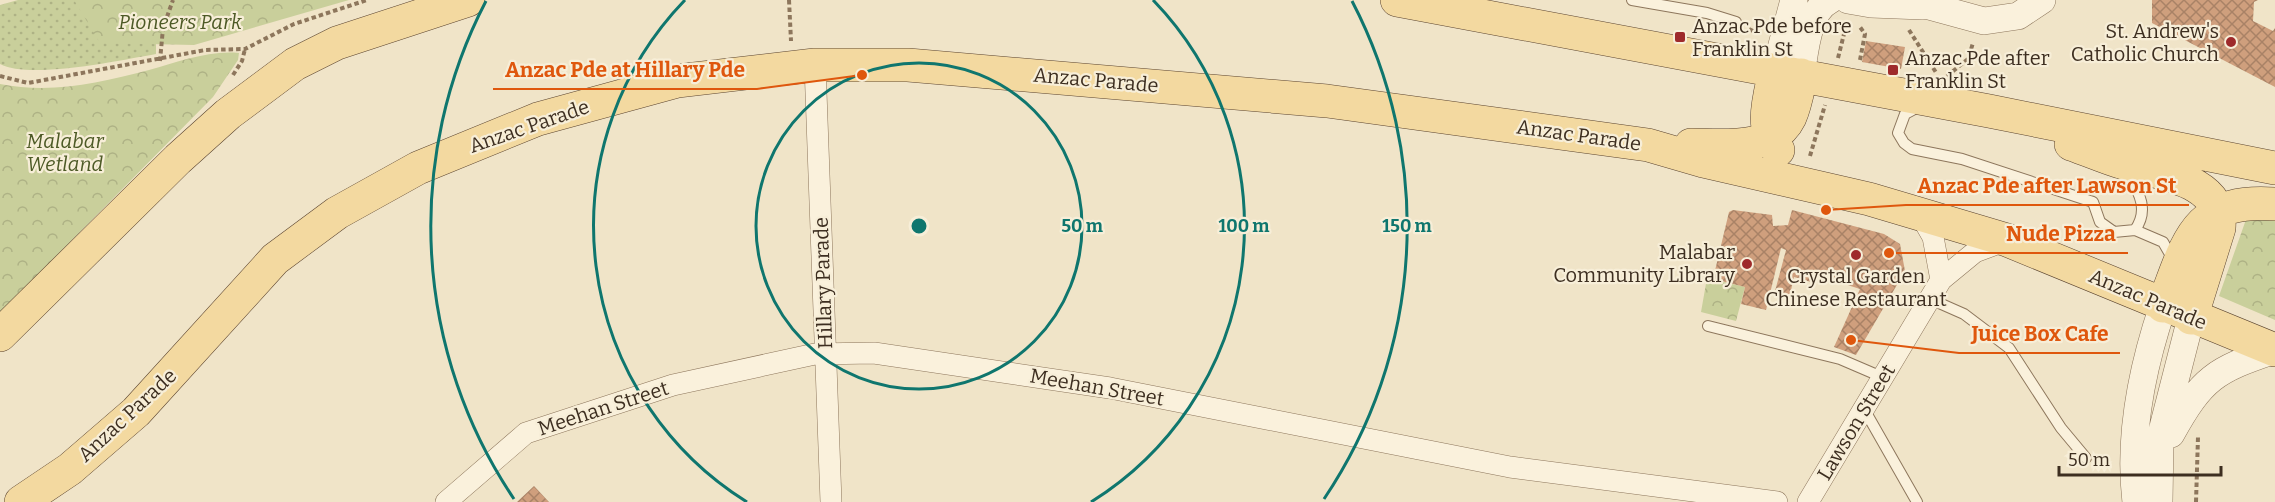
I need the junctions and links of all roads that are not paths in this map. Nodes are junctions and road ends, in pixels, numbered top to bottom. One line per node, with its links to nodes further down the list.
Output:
1 (468, 0): 28 (main road)
2 (1397, 0): 10 (main road)
3 (1632, 0): 8 (lane)
4 (1794, 0): 10 (street)
5 (2042, 0): 6 (street)
6 (1915, 3): 7 (street)
7 (1837, 6): 10 (street)
8 (1736, 22)
9 (815, 65): 14 (main road, Anzac Parade); 30 (street, Hillary Parade); 35 (main road, Anzac Parade)
10 (1788, 73): 11 (main road); 13 (main road)
11 (1938, 90): 12 (main road); 21 (lane)
12 (1989, 111): 15 (main road); 16 (main road)
13 (1769, 137): 14 (main road); 17 (main road)
14 (1648, 145): 17 (main road, Anzac Parade)
15 (2123, 163): 19 (main road); 21 (lane)
16 (2275, 168)
17 (1869, 199): 20 (main road, Anzac Parade)
18 (2275, 204): 19 (main road)
19 (2218, 211): 23 (main road); 26 (main road)
20 (1921, 216): 22 (main road, Anzac Parade); 24 (street)
21 (2135, 230): 23 (lane)
22 (2007, 240): 24 (street, Lawson Street); 26 (main road, Anzac Parade)
23 (2177, 270): 26 (main road)
24 (1941, 280): 25 (street, Lawson Street)
25 (1930, 299): 31 (street, Lawson Street); 34 (lane)
26 (2177, 312): 29 (main road, Anzac Parade); 33 (street); 41 (street)
27 (1708, 326): 31 (lane)
28 (0, 335)
29 (2275, 350): 33 (street)
30 (825, 354): 36 (street, Meehan Street); 37 (street, Hillary Parade); 38 (street, Meehan Street)
31 (1881, 377): 32 (street, Lawson Street)
32 (1864, 409): 39 (street, Lawson Street); 40 (lane)
33 (2159, 455): 42 (street)
34 (2086, 458)
35 (21, 502)
36 (446, 502)
37 (831, 502)
38 (1778, 502)
39 (1808, 502)
40 (1917, 502)
41 (2136, 502)
42 (2159, 502)

